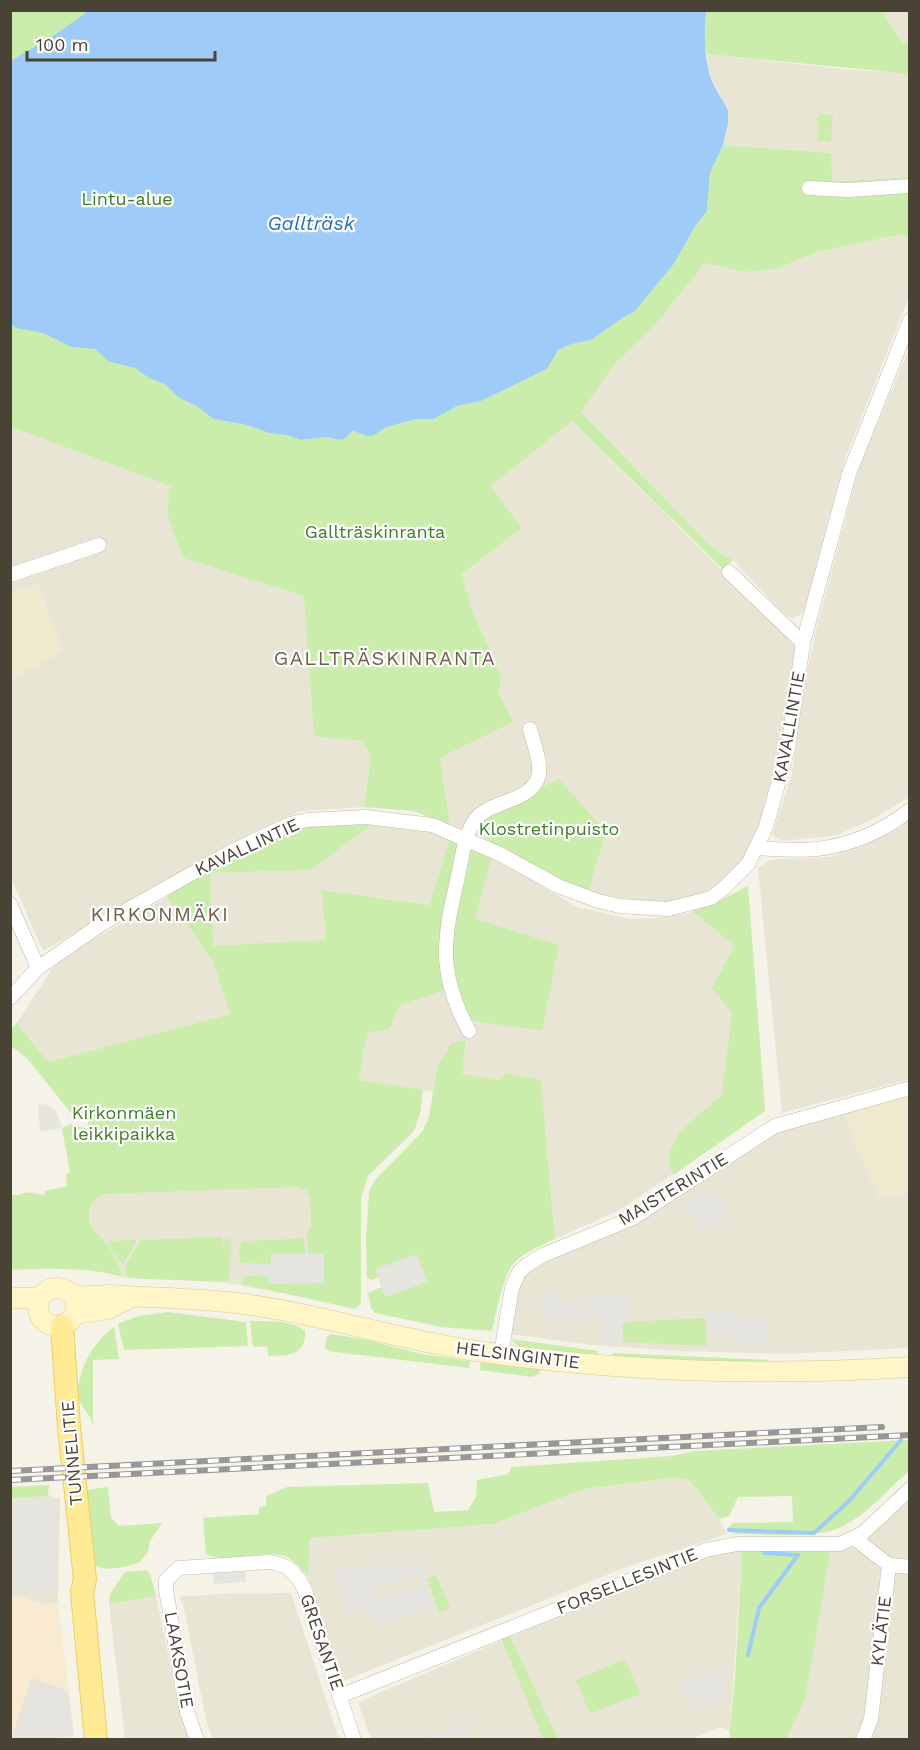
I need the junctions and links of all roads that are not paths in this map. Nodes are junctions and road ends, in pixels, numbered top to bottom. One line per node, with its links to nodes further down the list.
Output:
1 (909, 186): 2 (street)
2 (809, 188)
3 (909, 320): 7 (street, KAVALLINTIE)
4 (99, 545): 6 (street)
5 (729, 572): 7 (street)
6 (10, 575)
7 (803, 643): 11 (street, KAVALLINTIE)
8 (530, 729): 10 (street)
9 (909, 810): 11 (street)
10 (466, 839): 11 (street, KAVALLINTIE); 13 (street, KAVALLINTIE); 15 (street)
11 (756, 848)
12 (10, 904): 13 (street)
13 (38, 968): 14 (street, KAVALLINTIE)
14 (10, 998)
15 (469, 1031)
16 (909, 1088): 21 (street, MAISTERINTIE)
17 (10, 1298): 18 (main road)
18 (40, 1305): 19 (main road); 20 (main road); 20 (main road)
19 (10, 1311)
20 (70, 1312): 21 (main road, HELSINGINTIE); 27 (main road, TUNNELITIE)
21 (501, 1354): 22 (main road, HELSINGINTIE)
22 (909, 1367)
23 (909, 1489): 24 (street)
24 (855, 1539): 25 (street); 29 (street, FORSELLESINTIE)
25 (890, 1565): 26 (street); 34 (street, KYLÄTIE)
26 (909, 1567)
27 (85, 1579): 30 (main road, TUNNELITIE); 31 (main road, TUNNELITIE)
28 (166, 1580): 29 (street, GRESANTIE); 32 (street, LAAKSOTIE)
29 (340, 1696): 33 (street, GRESANTIE)
30 (96, 1740)
31 (111, 1740)
32 (197, 1740)
33 (354, 1740)
34 (863, 1740)

